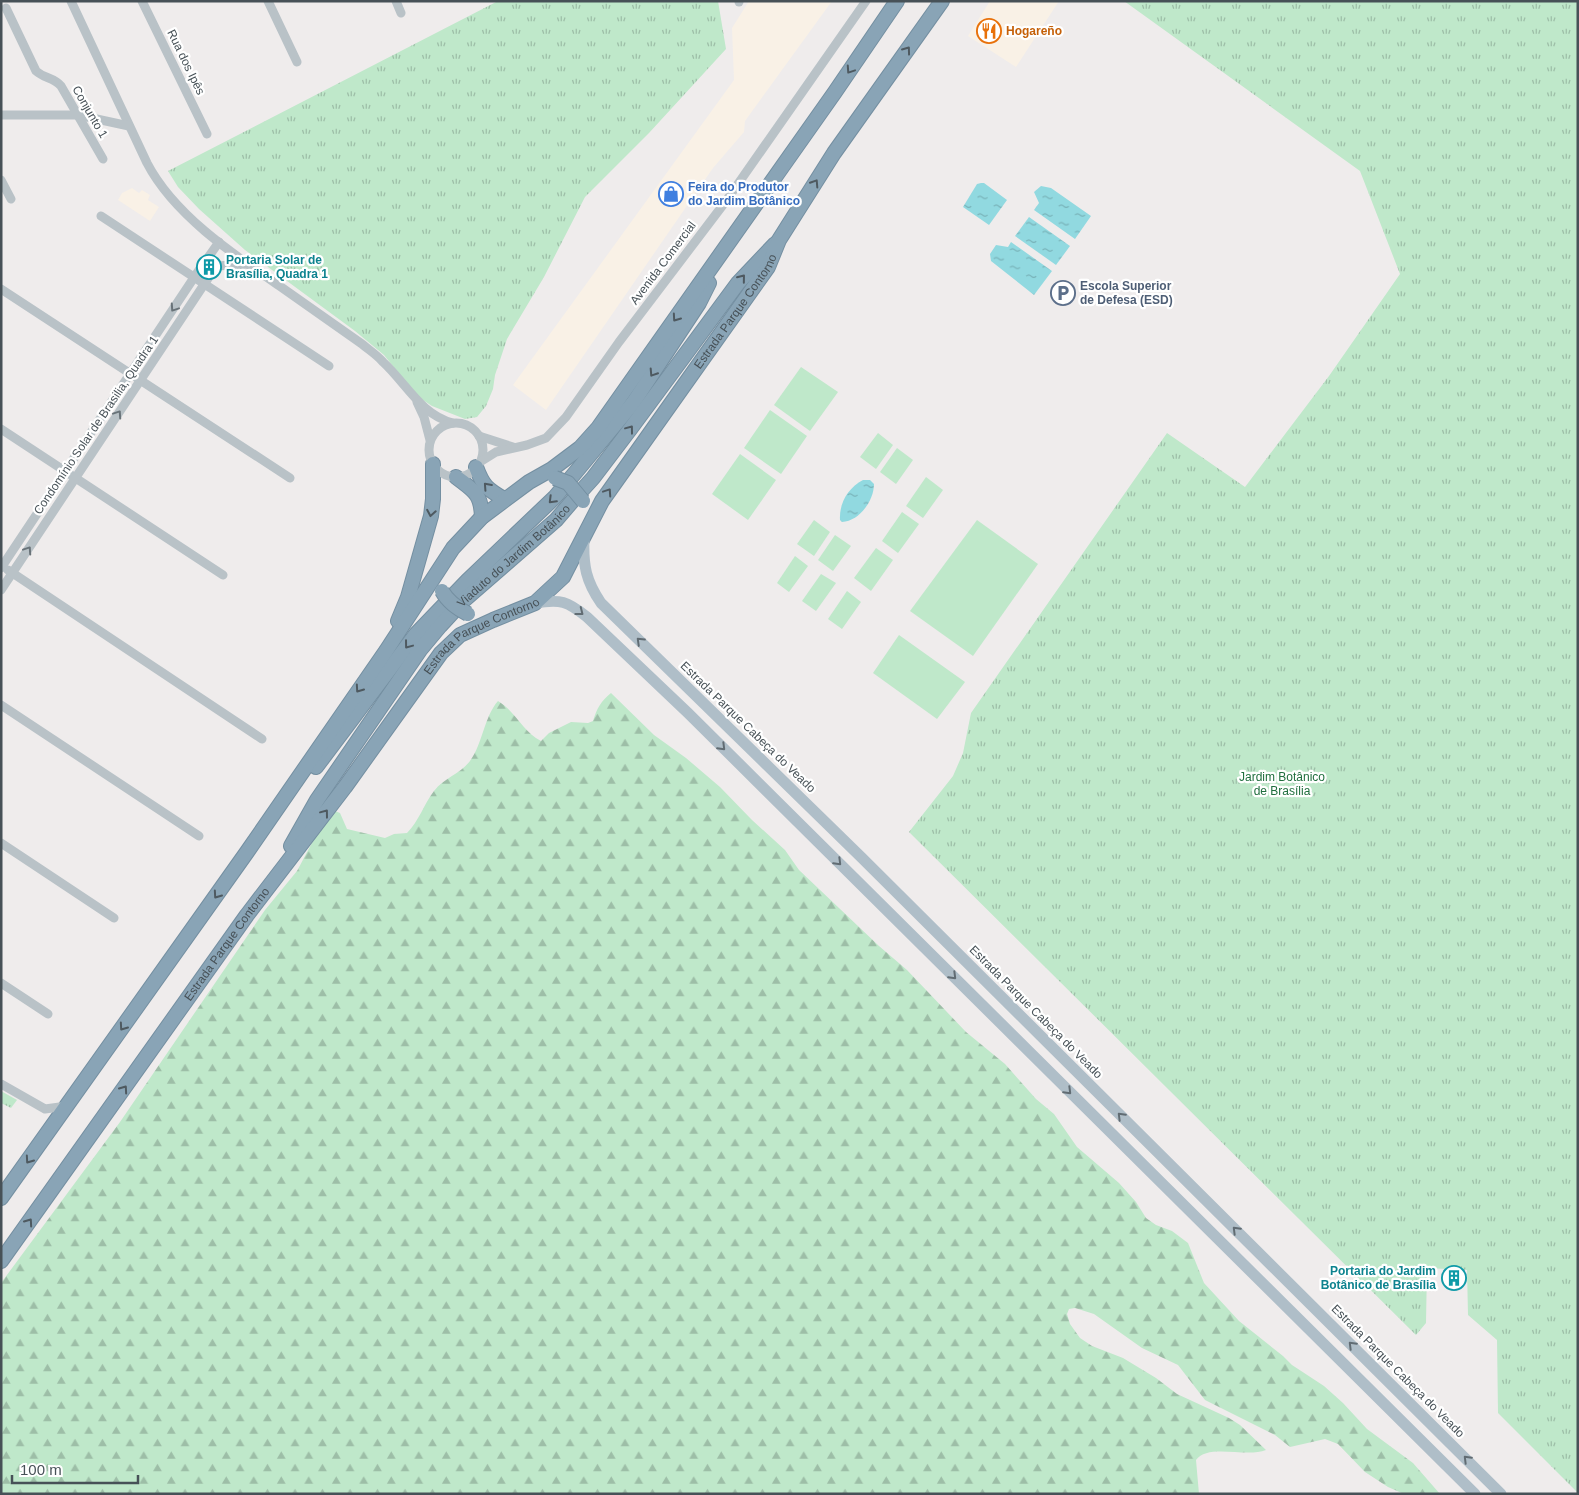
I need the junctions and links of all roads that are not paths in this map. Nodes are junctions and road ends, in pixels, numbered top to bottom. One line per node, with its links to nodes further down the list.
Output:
1 (70, 1): 13 (street)
2 (142, 1): 14 (street, Rua dos Ipês)
3 (268, 1): 10 (street)
4 (396, 1): 9 (street)
5 (866, 1): 36 (street, Avenida Comercial)
6 (897, 1): 21 (highway, one-way to 21)
7 (942, 1): 19 (highway, Estrada Parque Contorno, one-way to 7)
8 (6, 8): 12 (street, Conjunto 1)
9 (401, 13)
10 (297, 62)
11 (1, 115): 12 (street)
12 (78, 115): 13 (street); 15 (street, Conjunto 1)
13 (129, 126): 20 (street)
14 (207, 134)
15 (103, 159)
16 (1, 180): 17 (street)
17 (11, 199)
18 (101, 216): 25 (street)
19 (779, 240): 46 (highway, Estrada Parque Contorno, one-way to 19); 60 (highway, Viaduto do Jardim Botânico, one-way to 19)
20 (219, 242): 22 (street); 22 (street)
21 (728, 244): 43 (highway, one-way to 43); 59 (highway, Viaduto do Jardim Botânico, one-way to 59)
22 (248, 264): 31 (street)
23 (201, 268): 25 (street, Condomínio Solar de Brasilia, Quadra 1)
24 (211, 274): 26 (street, Condomínio Solar de Brasilia, Quadra 1)
25 (194, 278): 26 (street); 29 (street, Condomínio Solar de Brasilia, Quadra 1, one-way to 29)
26 (205, 284): 28 (street); 30 (street, Condomínio Solar de Brasilia, Quadra 1)
27 (1, 289): 29 (street)
28 (329, 366)
29 (130, 374): 30 (street); 39 (street, Condomínio Solar de Brasilia, Quadra 1)
30 (140, 380): 41 (street, Condomínio Solar de Brasilia, Quadra 1, one-way to 30); 42 (street)
31 (416, 400): 32 (street); 35 (street)
32 (453, 423): 34 (street); 35 (street)
33 (1, 428): 39 (street)
34 (479, 436): 36 (street); 38 (street)
35 (430, 440): 37 (street)
36 (516, 448): 38 (street, Avenida Comercial)
37 (433, 464): 40 (street); 54 (highway, one-way to 54)
38 (478, 464): 40 (street); 44 (highway, one-way to 38)
39 (66, 471): 41 (street); 47 (street, Condomínio Solar de Brasilia, Quadra 1)
40 (456, 476): 45 (highway)
41 (76, 478): 49 (street, Condomínio Solar de Brasilia, Quadra 1, one-way to 41); 50 (street)
42 (290, 478)
43 (529, 482): 44 (highway); 46 (highway, bridge)
44 (504, 499): 45 (highway)
45 (482, 517): 48 (highway)
46 (584, 535): 52 (highway, Estrada Parque Contorno); 61 (main road, Estrada Parque Cabeça do Veado, one-way to 46)
47 (2, 567): 49 (street)
48 (439, 570): 53 (highway, bridge); 54 (highway)
49 (12, 574): 51 (street, Condomínio Solar de Brasilia, Quadra 1); 56 (street)
50 (223, 575)
51 (1, 590)
52 (535, 603): 53 (highway, Estrada Parque Contorno); 62 (main road, one-way to 62)
53 (493, 620): 60 (highway, Estrada Parque Contorno, one-way to 53)
54 (387, 649): 59 (highway, one-way to 59)
55 (1, 704): 57 (street)
56 (262, 739)
57 (199, 836)
58 (1, 843): 64 (street)
59 (231, 875): 69 (highway, one-way to 69)
60 (269, 886): 73 (highway, Estrada Parque Contorno, one-way to 60)
61 (907, 903): 62 (main road); 63 (main road, Estrada Parque Cabeça do Veado)
62 (894, 917): 65 (main road)
63 (921, 917): 65 (main road); 75 (main road, Estrada Parque Cabeça do Veado, one-way to 63)
64 (114, 918)
65 (907, 930): 74 (main road, one-way to 74)
66 (1, 983): 67 (street)
67 (48, 1014)
68 (1, 1084): 70 (street)
69 (67, 1106): 70 (street); 71 (highway)
70 (45, 1109): 71 (street)
71 (53, 1126): 72 (highway, one-way to 72)
72 (1, 1198)
73 (1, 1261)
74 (1474, 1494)
75 (1501, 1494)

